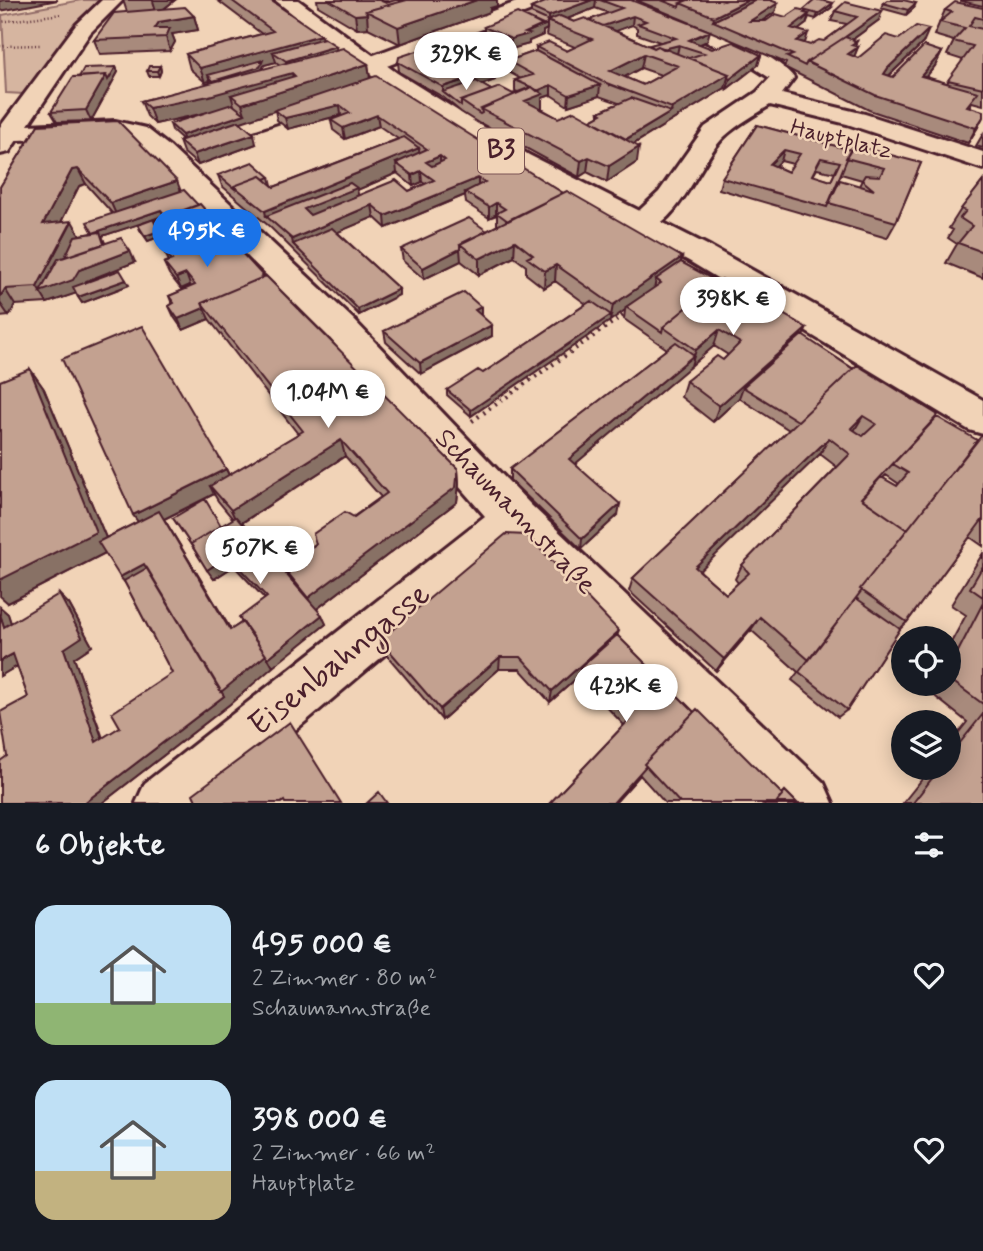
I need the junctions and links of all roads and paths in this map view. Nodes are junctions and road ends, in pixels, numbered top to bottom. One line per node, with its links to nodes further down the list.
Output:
1 (113, 0): 12 (street)
2 (285, 0): 9 (street, B3)
3 (540, 0): 9 (street)
4 (621, 0): 10 (street)
5 (72, 12): 6 (path)
6 (0, 22)
7 (40, 45): 8 (path)
8 (0, 46)
9 (369, 79): 14 (street); 16 (street, B3)
10 (769, 93): 11 (street, Hauptplatz); 13 (street, Hauptplatz)
11 (740, 113): 13 (street, Hauptplatz); 16 (street, Hauptplatz)
12 (5, 140): 14 (street, Schaumannstraße)
13 (943, 148): 15 (street, Hauptplatz)
14 (160, 152): 19 (street, Schaumannstraße)
15 (983, 161)
16 (640, 224): 18 (street, B3)
17 (634, 308): 19 (path)
18 (983, 419)
19 (446, 439): 20 (street, Schaumannstraße)
20 (515, 517): 21 (street, Eisenbahngasse); 22 (street, Schaumannstraße)
21 (165, 803)
22 (804, 803)

